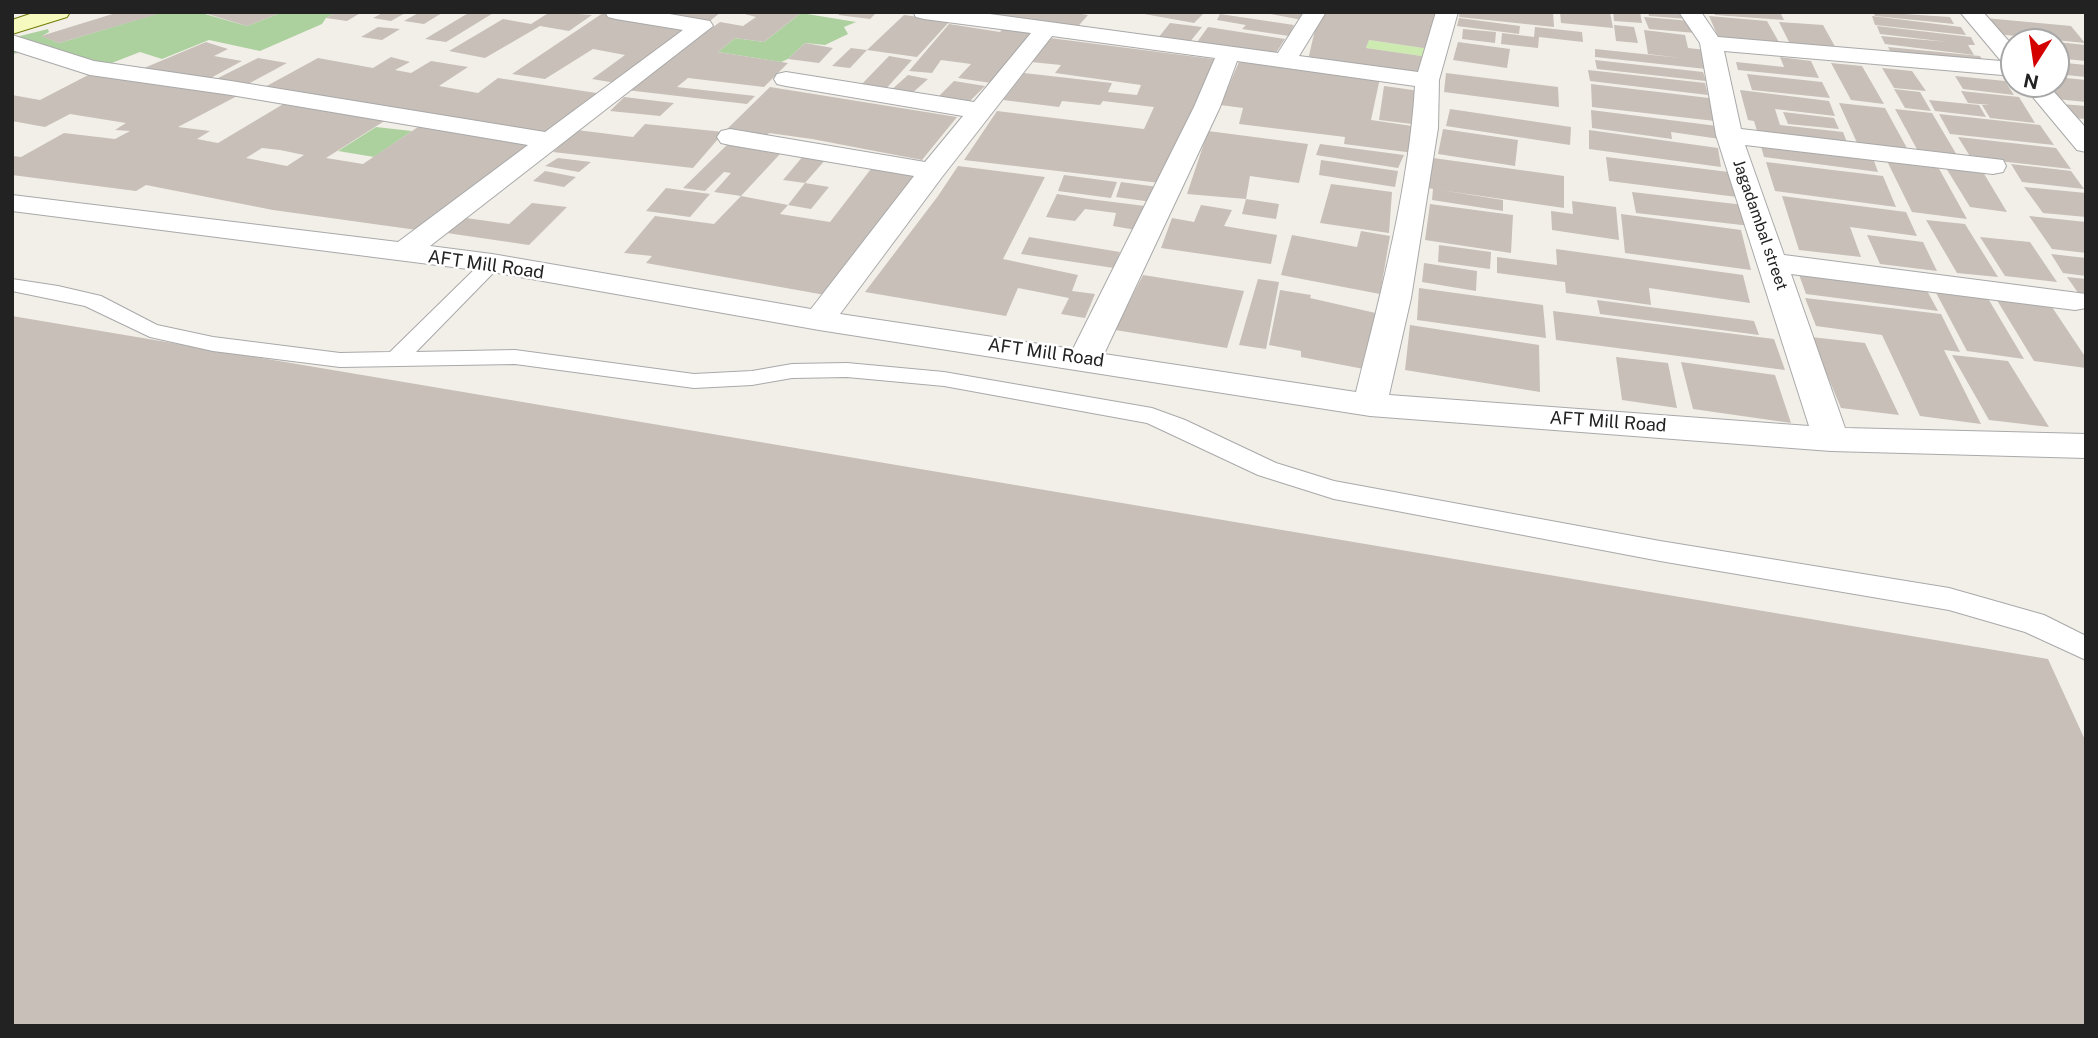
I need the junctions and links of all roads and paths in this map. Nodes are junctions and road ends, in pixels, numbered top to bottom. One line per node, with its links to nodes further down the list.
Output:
1 (59, 12): 9 (main road)
2 (616, 12): 24 (street)
3 (924, 12): 10 (street)
4 (1102, 12): 11 (street)
5 (1315, 12): 16 (street)
6 (1447, 12): 19 (street)
7 (1690, 12): 13 (street, Jagadambal street)
8 (1971, 12): 14 (street)
9 (12, 27)
10 (1045, 30): 11 (street); 21 (street)
11 (1084, 35): 15 (street)
12 (12, 42): 24 (street)
13 (1711, 43): 17 (street); 22 (street, Jagadambal street)
14 (2000, 45)
15 (1229, 52): 16 (street); 35 (street)
16 (1285, 60): 19 (street)
17 (2000, 68)
18 (786, 79): 21 (street)
19 (1427, 80): 37 (street)
20 (2046, 98): 25 (street)
21 (980, 111): 27 (street)
22 (1729, 135): 26 (street); 31 (street, Jagadambal street)
23 (730, 137): 27 (street)
24 (550, 141): 29 (street)
25 (2086, 144)
26 (1993, 166)
27 (932, 171): 34 (street)
28 (12, 203): 29 (street, AFT Mill Road)
29 (403, 253): 30 (street, AFT Mill Road)
30 (492, 263): 34 (street, AFT Mill Road); 36 (lane)
31 (1773, 263): 33 (street); 38 (street, Jagadambal street)
32 (12, 285): 36 (lane)
33 (2075, 300)
34 (819, 320): 35 (street, AFT Mill Road)
35 (1085, 359): 37 (street, AFT Mill Road)
36 (394, 361): 40 (lane)
37 (1370, 404): 38 (street, AFT Mill Road)
38 (1831, 439): 39 (street, AFT Mill Road)
39 (2086, 446)
40 (2086, 649)

